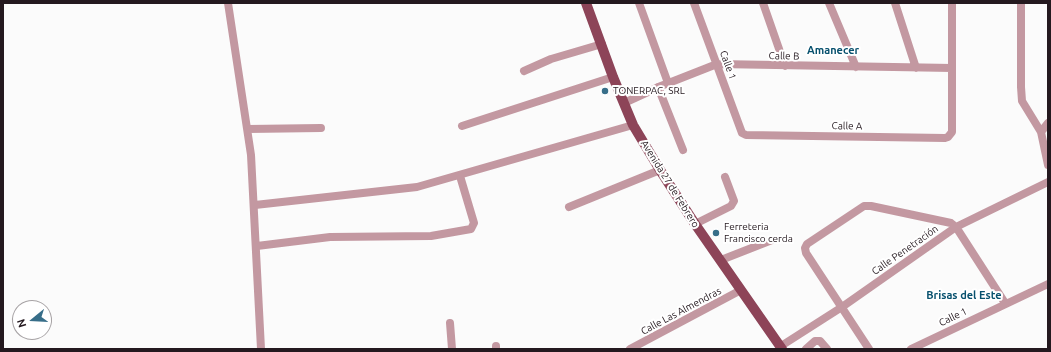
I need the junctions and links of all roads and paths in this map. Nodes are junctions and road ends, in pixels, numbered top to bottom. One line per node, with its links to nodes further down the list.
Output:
1 (228, 3): 25 (street)
2 (586, 3): 10 (main road, Avenida 27 de Febrero)
3 (639, 3): 18 (street)
4 (694, 3): 11 (street, Calle 1)
5 (763, 3): 12 (street)
6 (830, 3): 13 (street)
7 (895, 3): 14 (street)
8 (952, 3): 15 (street)
9 (1021, 3): 26 (street)
10 (602, 44): 16 (street); 17 (main road, Avenida 27 de Febrero)
11 (717, 64): 12 (street, Calle B); 18 (street, Calle B); 27 (street, Calle 1)
12 (785, 66): 13 (street, Calle B)
13 (856, 67): 14 (street, Calle B)
14 (916, 68): 15 (street, Calle B)
15 (952, 68): 27 (street, Calle A)
16 (524, 71)
17 (613, 77): 20 (main road, Avenida 27 de Febrero); 23 (street)
18 (668, 83): 19 (street, Calle B)
19 (658, 87): 20 (street, Calle B); 28 (street)
20 (624, 103): 22 (main road, Avenida 27 de Febrero)
21 (1048, 123): 26 (street)
22 (633, 124): 30 (main road, Avenida 27 de Febrero); 31 (street)
23 (462, 126)
24 (321, 128): 25 (street)
25 (248, 129): 34 (street)
26 (1041, 132): 29 (street)
27 (742, 133)
28 (683, 150)
29 (1048, 165)
30 (660, 170): 35 (street); 36 (main road, Avenida 27 de Febrero)
31 (460, 176): 34 (street); 39 (street)
32 (726, 177): 36 (street)
33 (1048, 182): 37 (street, Calle Penetración)
34 (255, 205): 39 (street)
35 (570, 207)
36 (695, 224): 40 (main road, Avenida 27 de Febrero)
37 (956, 227): 43 (street); 44 (street, Calle Penetración); 44 (street)
38 (772, 240): 40 (street)
39 (257, 246): 47 (street)
40 (721, 260): 42 (main road, Avenida 27 de Febrero)
41 (1048, 284): 43 (street, Calle 1)
42 (741, 290): 46 (main road, Avenida 27 de Febrero); 49 (street, Calle Las Almendras)
43 (1005, 303): 53 (street, Calle 1)
44 (842, 307): 46 (street, Calle Penetración); 52 (street)
45 (450, 323): 48 (street)
46 (781, 348)
47 (261, 349)
48 (452, 349)
49 (630, 349)
50 (806, 349): 51 (street)
51 (827, 349)
52 (869, 349)
53 (911, 349)

